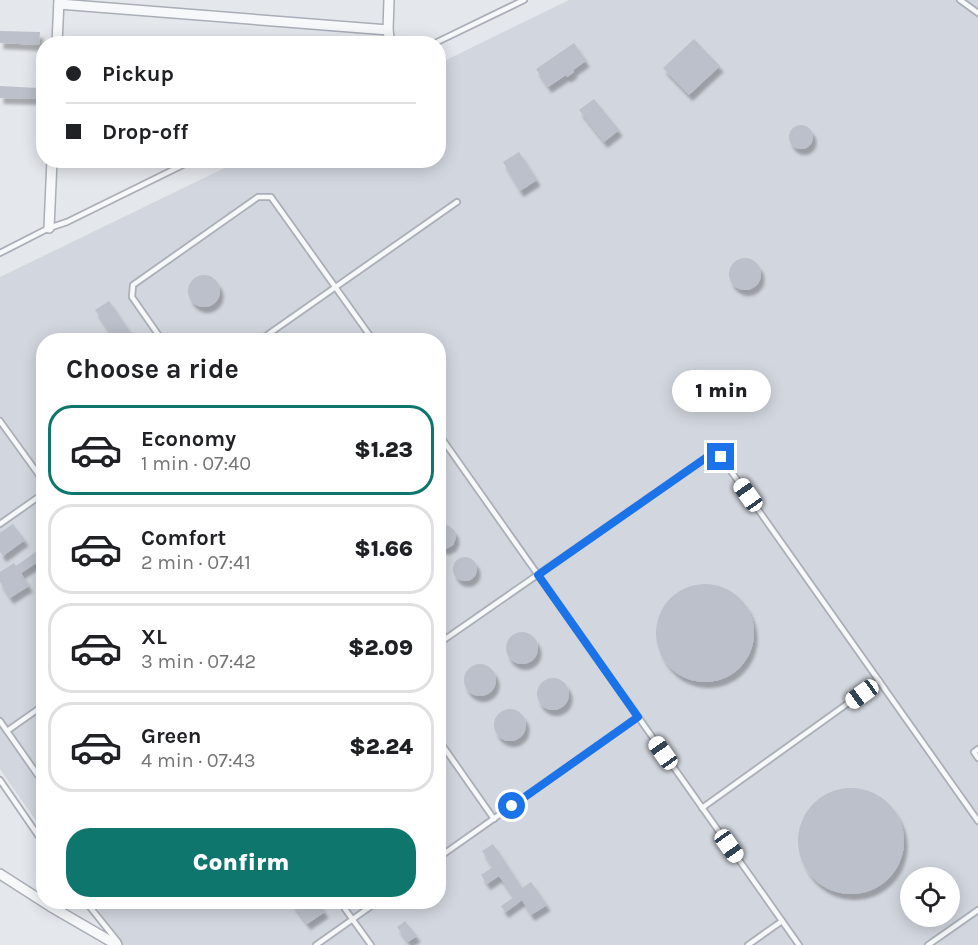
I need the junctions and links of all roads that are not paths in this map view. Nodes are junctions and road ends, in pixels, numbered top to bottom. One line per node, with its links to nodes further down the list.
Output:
1 (389, 0): 6 (street)
2 (524, 0): 9 (lane)
3 (960, 0): 5 (lane)
4 (59, 2): 6 (street); 7 (street)
5 (978, 13)
6 (388, 30): 8 (street)
7 (57, 36)
8 (389, 36)
9 (446, 38)
10 (52, 168): 13 (street)
11 (177, 168): 13 (lane)
12 (457, 202): 15 (lane)
13 (49, 228): 14 (lane)
14 (0, 253)
15 (335, 288): 16 (lane); 17 (lane); 18 (lane)
16 (157, 333)
17 (270, 333)
18 (367, 333)
19 (0, 420): 21 (lane)
20 (446, 445): 24 (lane)
21 (36, 471)
22 (36, 499): 23 (lane)
23 (0, 524)
24 (538, 575): 25 (lane); 26 (lane); 28 (lane)
25 (446, 638)
26 (879, 681): 36 (lane); 38 (lane)
27 (36, 711): 30 (lane)
28 (638, 717): 36 (lane); 37 (lane)
29 (0, 721): 30 (lane)
30 (7, 731): 34 (lane)
31 (978, 749): 33 (lane)
32 (446, 750): 37 (lane)
33 (978, 758)
34 (36, 773)
35 (0, 780): 39 (lane)
36 (702, 808): 49 (lane)
37 (494, 819): 40 (lane)
38 (978, 821)
39 (36, 832)
40 (446, 852)
41 (0, 874): 42 (street)
42 (36, 897)
43 (55, 909): 50 (street)
44 (91, 909): 50 (lane)
45 (345, 909): 48 (lane)
46 (367, 909): 48 (lane)
47 (978, 910): 55 (lane)
48 (352, 919): 51 (lane); 52 (lane)
49 (782, 921): 53 (lane); 54 (lane)
50 (118, 945)
51 (316, 945)
52 (371, 945)
53 (748, 945)
54 (799, 945)
55 (928, 945)

